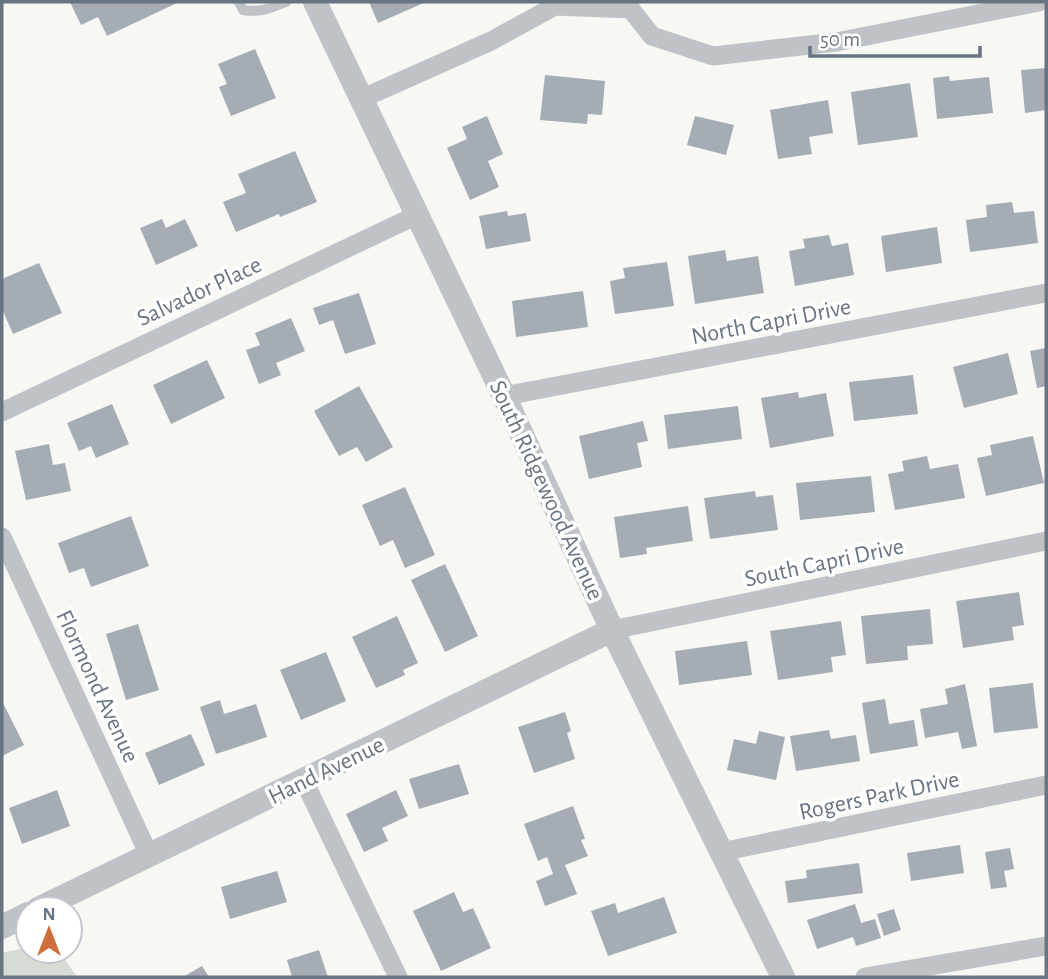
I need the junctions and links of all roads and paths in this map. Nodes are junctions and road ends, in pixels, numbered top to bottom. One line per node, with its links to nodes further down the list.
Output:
1 (239, 2): 2 (lane)
2 (286, 2)
3 (315, 2): 7 (street, South Ridgewood Avenue)
4 (1039, 2): 6 (street)
5 (556, 4): 6 (street); 7 (street)
6 (628, 5)
7 (360, 99): 8 (street, South Ridgewood Avenue)
8 (417, 215): 10 (street, South Ridgewood Avenue); 11 (street, Salvador Place)
9 (1046, 293): 10 (street, North Capri Drive)
10 (504, 396): 14 (street, South Ridgewood Avenue)
11 (2, 412)
12 (2, 537): 18 (street, Flormond Avenue)
13 (1046, 541): 14 (street, South Capri Drive)
14 (612, 630): 15 (street, Hand Avenue); 17 (street, South Ridgewood Avenue)
15 (304, 781): 18 (street, Hand Avenue); 21 (street)
16 (1046, 785): 17 (street, Rogers Park Drive)
17 (721, 852): 22 (street, South Ridgewood Avenue)
18 (149, 855): 19 (street, Hand Avenue)
19 (67, 895)
20 (1046, 946): 23 (street)
21 (398, 977)
22 (783, 977)
23 (865, 977)

